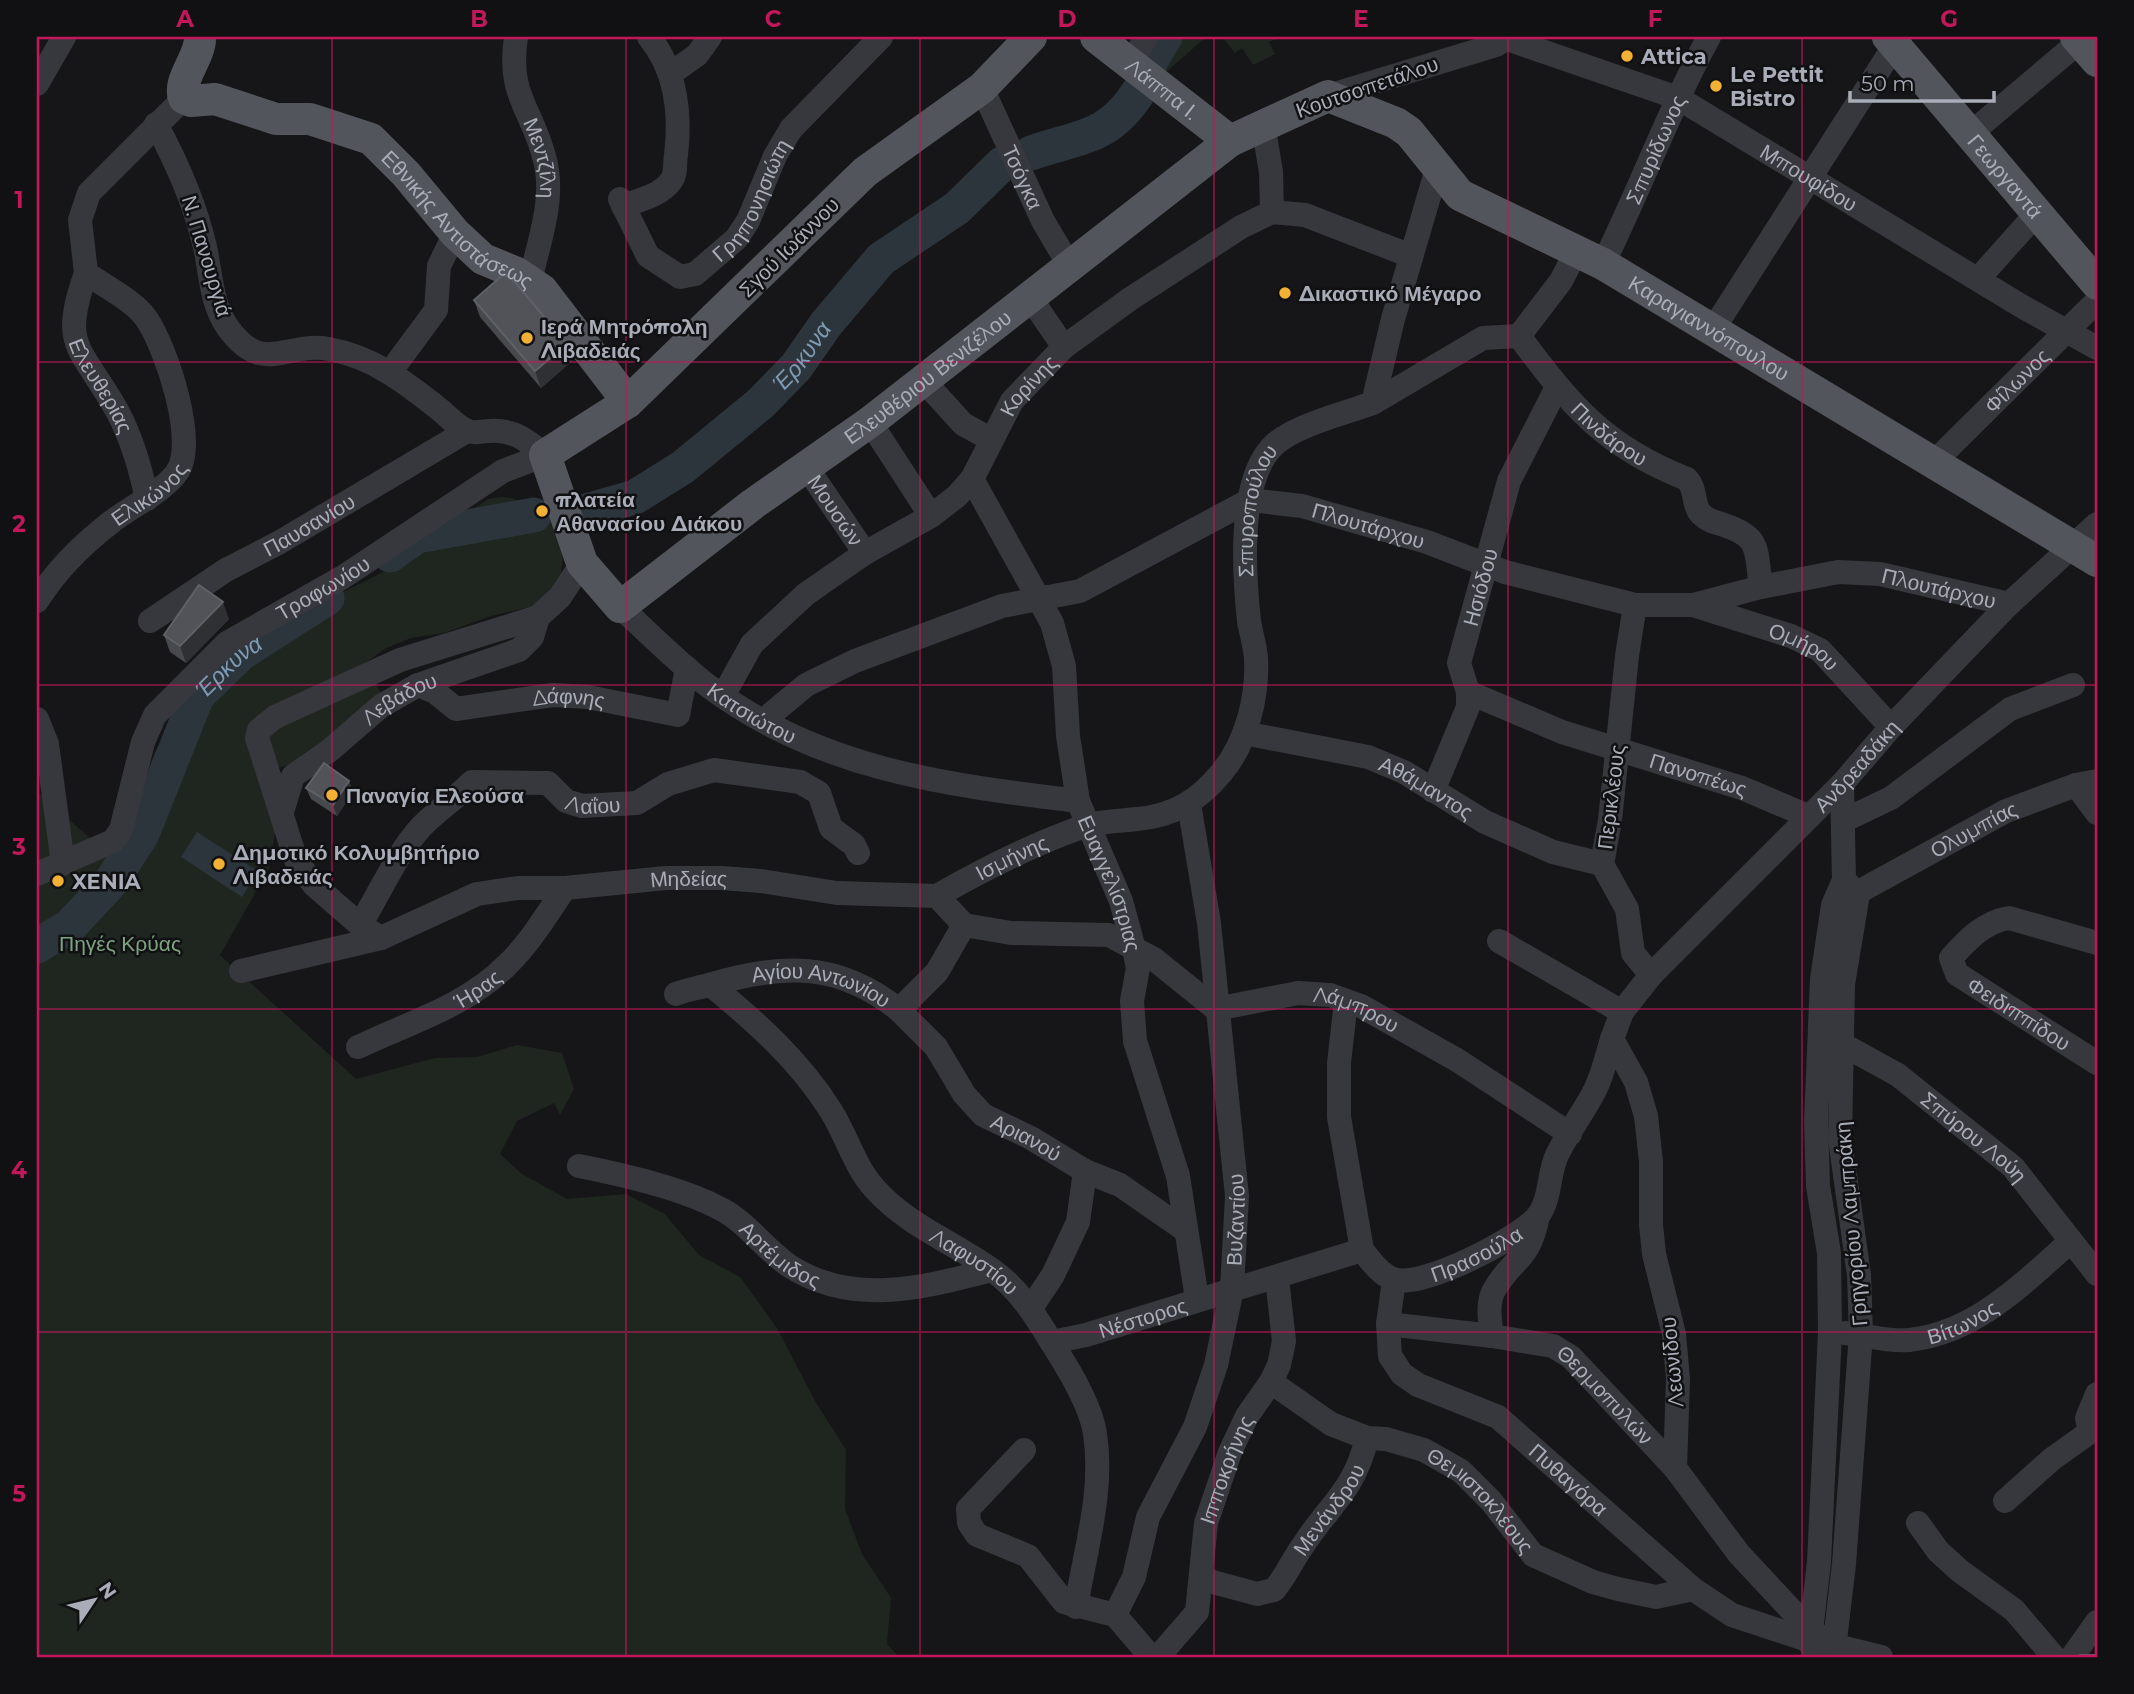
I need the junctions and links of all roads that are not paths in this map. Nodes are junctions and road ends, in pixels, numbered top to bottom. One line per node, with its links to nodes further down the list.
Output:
1 (64, 37): 15 (street)
2 (200, 37): 18 (main road)
3 (516, 37): 34 (street, Μεντζίλη)
4 (649, 37): 14 (street)
5 (710, 37): 14 (street)
6 (881, 37): 14 (street, Γρηπονησιώτη)
7 (1031, 37): 16 (main road, Σγού Ιωάννου)
8 (1096, 37): 13 (main road, Λάππα Ι.)
9 (1709, 37): 19 (street, Σπυρίδωνος)
10 (1507, 38): 17 (street, Κουτσοπετάλου); 19 (street, Μπουφίδου)
11 (1894, 39): 22 (main road, Γεωργαντά); 25 (street)
12 (2084, 46): 22 (street)
13 (1138, 50): 23 (main road, Λάππα Ι.)
14 (670, 74)
15 (37, 84)
16 (982, 88): 31 (street, Τσόγκα); 46 (main road, Σγού Ιωάννου)
17 (1328, 96): 21 (main road, Κουτσοπετάλου); 24 (main road, Καραγιαννόπουλου)
18 (184, 98): 20 (street); 28 (main road, Εθνικής Αντιστάσεως)
19 (1678, 98): 25 (street, Μπουφίδου); 30 (street, Σπυρίδωνος)
20 (156, 124): 32 (street); 43 (street, Ν. Πανουργιά)
21 (1263, 124): 23 (main road, Κουτσοπετάλου); 26 (street)
22 (1970, 134): 27 (main road, Γεωργαντά)
23 (1230, 141): 31 (main road, Ελευθέριου Βενιζέλου)
24 (1437, 169): 29 (street); 30 (main road, Καραγιαννόπουλου)
25 (1810, 177): 33 (street, Μπουφίδου); 38 (street)
26 (1272, 212): 29 (street); 41 (street, Κορίνης)
27 (2037, 213): 33 (street); 35 (main road, Γεωργαντά)
28 (454, 233): 34 (main road, Εθνικής Αντιστάσεως); 43 (street)
29 (1411, 256): 47 (street)
30 (1589, 258): 38 (main road, Καραγιαννόπουλου); 40 (street)
31 (1069, 265): 36 (main road, Ελευθέριου Βενιζέλου)
32 (86, 273): 55 (street, Ελευθερίας); 55 (street, Ελικώνος)
33 (1979, 278): 39 (street, Μπουφίδου)
34 (530, 281): 46 (main road, Εθνικής Αντιστάσεως)
35 (2097, 284)
36 (1030, 296): 41 (street); 44 (main road, Ελευθέριου Βενιζέλου)
37 (2097, 301): 39 (street, Φίλωνος)
38 (1714, 328): 52 (main road, Καραγιαννόπουλου)
39 (2066, 330): 42 (street, Μπουφίδου); 52 (street, Φίλωνος)
40 (1519, 336): 45 (street, Πινδάρου); 47 (street, Σπυροπούλου)
41 (1064, 347): 50 (street, Κορίνης)
42 (2097, 348)
43 (391, 371): 49 (street, Ν. Πανουργιά)
44 (923, 380): 48 (main road, Ελευθέριου Βενιζέλου); 50 (street)
45 (1557, 387): 62 (street, Ησιόδου); 63 (street, Πινδάρου)
46 (628, 402): 51 (main road, Σγού Ιωάννου)
47 (1373, 403): 56 (street, Σπυροπούλου)
48 (870, 422): 53 (main road, Ελευθέριου Βενιζέλου); 57 (street)
49 (467, 431): 51 (street); 71 (street, Παυσανίου)
50 (990, 439): 54 (street, Κορίνης)
51 (545, 455): 61 (main road, Κατσιώτου); 93 (street, Τροφωνίου)
52 (1934, 462): 60 (main road, Καραγιαννόπουλου)
53 (807, 467): 59 (street, Μουσών); 69 (main road, Ελευθέριου Βενιζέλου)
54 (972, 479): 57 (street, Κορίνης); 64 (street)
55 (146, 499): 65 (street, Ελικώνος)
56 (1250, 500): 62 (street, Πλουτάρχου); 64 (street); 80 (street, Σπυροπούλου)
57 (931, 516): 59 (street, Κορίνης)
58 (2097, 524): 60 (street, Ανδρεαδάκη)
59 (865, 553): 76 (street, Κορίνης)
60 (2085, 553): 66 (street, Ανδρεαδάκη)
61 (582, 563): 69 (main road, Κατσιώτου); 70 (street, Λεβάδου)
62 (1486, 563): 67 (street, Πλουτάρχου); 75 (street, Ησιόδου)
63 (1761, 587): 66 (street, Πλουτάρχου); 68 (street, Πλουτάρχου)
64 (1037, 596): 78 (street); 85 (street, Ευαγγελίστριας)
65 (37, 601)
66 (2009, 604): 79 (street, Ανδρεαδάκη)
67 (1636, 605): 68 (street, Πλουτάρχου); 81 (street, Περικλέους)
68 (1693, 605): 79 (street, Ομήρου)
69 (620, 607): 72 (street, Κατσιώτου)
70 (537, 617): 73 (street, Λεβάδου); 87 (street, Λεβάδου)
71 (150, 621)
72 (687, 668): 73 (street, Δάφνης); 76 (street, Κατσιώτου)
73 (418, 685): 87 (street, Λεβάδου)
74 (2073, 685): 90 (street)
75 (1468, 692): 81 (street, Πανοπέως); 84 (street)
76 (723, 696): 78 (street, Κατσιώτου)
77 (37, 719): 93 (street)
78 (764, 720): 85 (street, Κατσιώτου)
79 (1891, 727): 82 (street, Ανδρεαδάκη)
80 (1244, 733): 84 (street, Αθάμαντος); 86 (street, Σπυροπούλου)
81 (1618, 751): 89 (street, Πανοπέως); 94 (street, Περικλέους)
82 (1842, 783): 89 (street, Ανδρεαδάκη); 90 (street, Γρηγορίου Λαμπράκη)
83 (2086, 783): 88 (street); 96 (street, Ολυμπίας)
84 (1433, 791): 94 (street, Αθάμαντος)
85 (1078, 801): 91 (street, Ευαγγελίστριας)
86 (1189, 804): 91 (street, Σπυροπούλου); 111 (street, Βυζαντίου)
87 (281, 813): 100 (street)
88 (2097, 813)
89 (1808, 817): 107 (street, Ανδρεαδάκη)
90 (1845, 820): 96 (street, Γρηγορίου Λαμπράκη)
91 (1089, 825): 98 (street, Ισμήνης); 105 (street, Ευαγγελίστριας)
92 (858, 853): 100 (street, Λαΐου)
93 (63, 863): 95 (street, Τροφωνίου)
94 (1602, 864): 107 (street, Περικλέους)
95 (37, 874)
96 (1851, 887): 99 (street, Ολυμπίας); 114 (street, Γρηγορίου Λαμπράκη)
97 (565, 888): 98 (street, Μηδείας); 102 (street, Μηδείας); 116 (street, Ήρας)
98 (937, 896): 101 (street)
99 (1833, 905): 114 (street, Γρηγορίου Λαμπράκη)
100 (360, 925): 102 (street)
101 (964, 925): 105 (street); 112 (street, Αγίου Αντωνίου)
102 (381, 938): 106 (street, Μηδείας)
103 (1499, 941): 113 (street)
104 (2097, 942): 117 (street, Φειδιππίδου)
105 (1133, 946): 111 (street); 122 (street, Ευαγγελίστριας)
106 (241, 971)
107 (1651, 975): 113 (street, Ανδρεαδάκη)
108 (711, 985): 109 (street, Αγίου Αντωνίου); 112 (street, Αγίου Αντωνίου); 125 (street, Λαφυστίου)
109 (676, 994)
110 (1346, 1001): 111 (street, Λάμπρου); 118 (street, Λάμπρου); 123 (street)
111 (1216, 1009): 128 (street, Βυζαντίου)
112 (899, 1010): 120 (street, Αριανού)
113 (1622, 1012): 115 (street)
114 (1832, 1038): 124 (street, Σπύρου Λούη); 132 (street, Γρηγορίου Λαμπράκη); 133 (street, Γρηγορίου Λαμπράκη)
115 (1612, 1039): 118 (street, Πρασούλα); 141 (street, Λεωνίδου)
116 (358, 1047)
117 (2097, 1063)
118 (1570, 1134): 121 (street, Πρασούλα)
119 (579, 1166): 125 (street, Αρτέμιδος)
120 (1085, 1171): 122 (street, Αριανού); 130 (street)
121 (1538, 1216): 127 (street, Πρασούλα); 134 (street)
122 (1185, 1230): 129 (street, Ευαγγελίστριας)
123 (1362, 1250): 126 (street); 127 (street)
124 (2088, 1254): 133 (street, Βίτωνος)
125 (992, 1270): 130 (street, Λαφυστίου)
126 (1277, 1278): 128 (street); 136 (street, Ιπποκρήνης)
127 (1394, 1280): 131 (street, Πυθαγόρα)
128 (1232, 1289): 129 (street, Νέστορος); 147 (street, Βυζαντίου)
129 (1198, 1299): 135 (street, Νέστορος)
130 (1031, 1308): 135 (street, Λαφυστίου)
131 (1388, 1324): 134 (street, Θερμοπυλών); 145 (street, Πυθαγόρα)
132 (1830, 1332): 133 (street, Βίτωνος); 149 (street, Γρηγορίου Λαμπράκη)
133 (1861, 1334): 149 (street, Γρηγορίου Λαμπράκη)
134 (1492, 1336): 141 (street, Θερμοπυλών)
135 (1052, 1342): 146 (street, Λαφυστίου)
136 (1271, 1382): 139 (street, Θεμιστοκλέους); 144 (street, Ιπποκρήνης)
137 (2097, 1394): 138 (street)
138 (2094, 1429): 142 (street)
139 (1367, 1438): 144 (street, Μενάνδρου); 145 (street, Θεμιστοκλέους)
140 (1024, 1450): 146 (street)
141 (1675, 1468): 149 (street)
142 (2005, 1501)
143 (1918, 1523): 153 (street)
144 (1202, 1579): 151 (street, Ιπποκρήνης)
145 (1693, 1589): 149 (street, Πυθαγόρα)
146 (1076, 1607): 147 (street)
147 (1115, 1615): 150 (street)
148 (2097, 1622): 154 (street)
149 (1822, 1647): 152 (street, Πυθαγόρα)
150 (1151, 1657)
151 (1158, 1657)
152 (1881, 1657)
153 (2054, 1657)
154 (2072, 1657)

